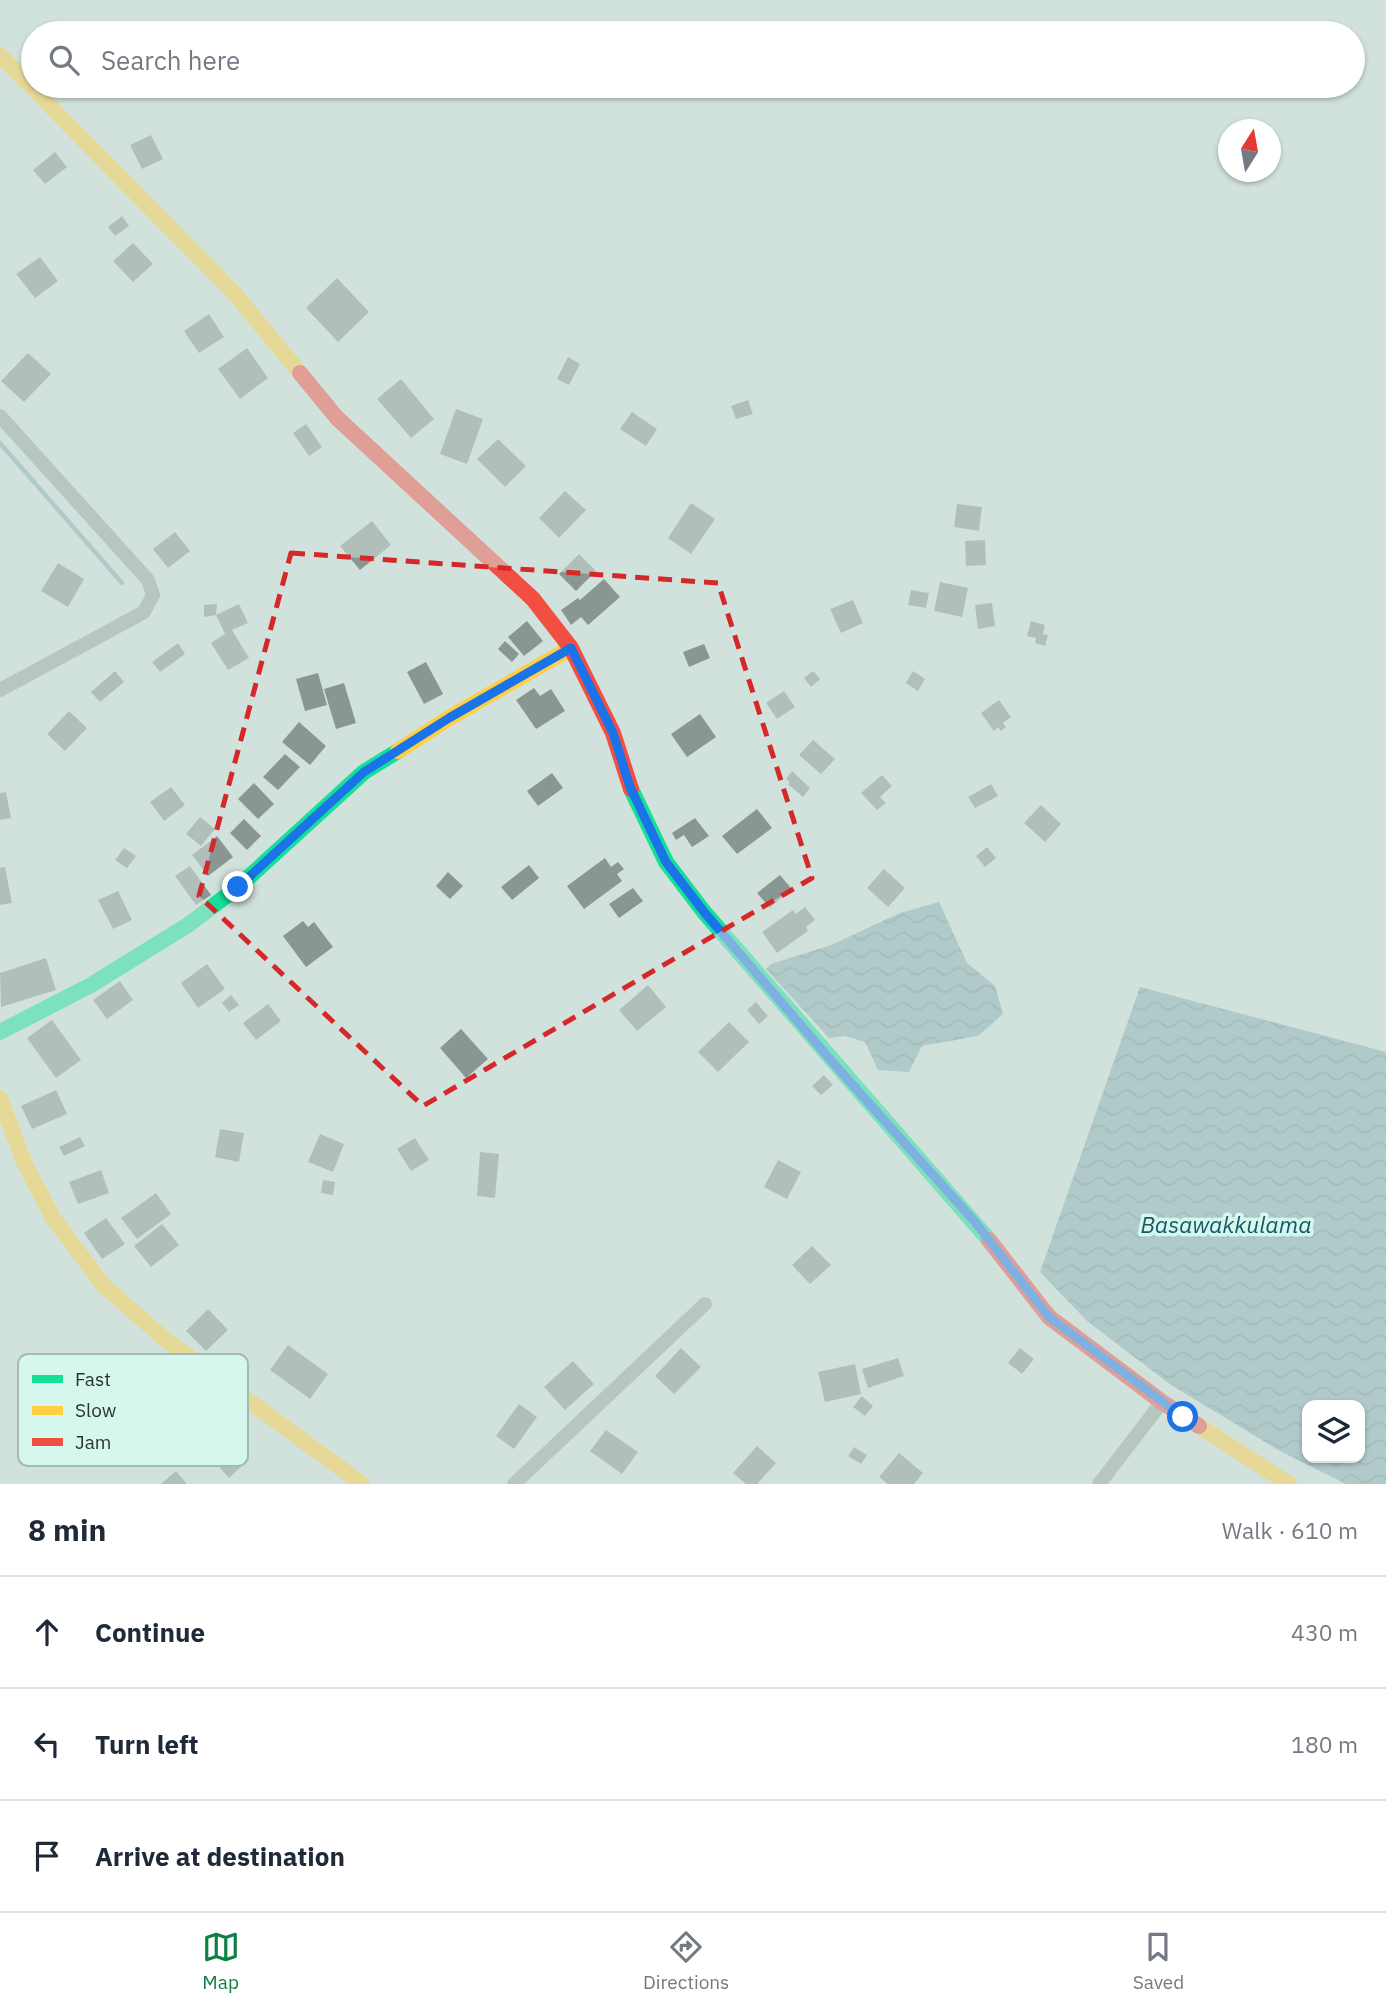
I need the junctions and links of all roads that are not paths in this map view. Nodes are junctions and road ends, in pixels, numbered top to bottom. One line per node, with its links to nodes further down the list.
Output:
1 (0, 55): 2 (street)
2 (21, 76)
3 (42, 98): 5 (street)
4 (0, 416): 6 (street)
5 (571, 648): 7 (street); 12 (street)
6 (0, 690)
7 (0, 1032)
8 (0, 1098): 10 (street)
9 (705, 1304): 14 (street)
10 (185, 1354)
11 (248, 1400): 13 (street)
12 (1162, 1402): 15 (street); 16 (street)
13 (362, 1484)
14 (514, 1484)
15 (1099, 1484)
16 (1289, 1484)

